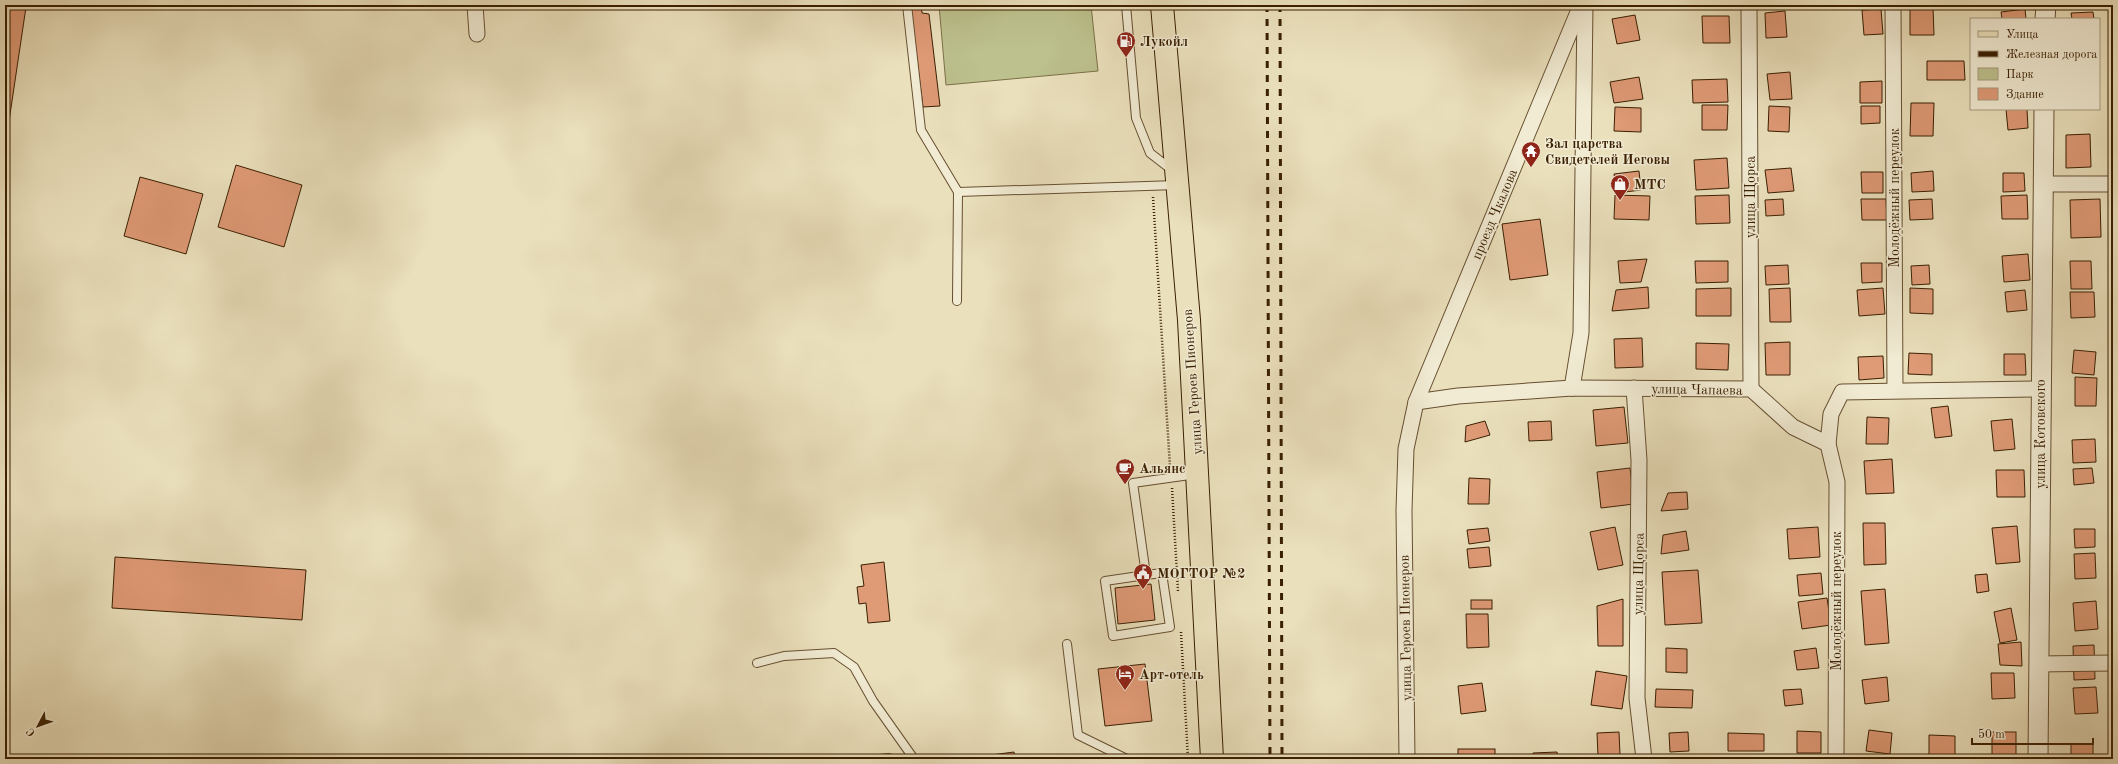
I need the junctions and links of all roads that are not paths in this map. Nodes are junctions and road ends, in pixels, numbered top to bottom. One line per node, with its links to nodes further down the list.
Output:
1 (475, 5): 11 (street)
2 (908, 5): 16 (lane)
3 (1126, 5): 13 (lane)
4 (1162, 5): 13 (main road, улица Героев Пионеров)
5 (1581, 5): 23 (street, проезд Чкалова)
6 (1585, 5): 18 (street)
7 (1749, 5): 20 (street, улица Щорса)
8 (1893, 5): 22 (street, Молодёжный переулок)
9 (2046, 5): 10 (street)
10 (2045, 18)
11 (477, 34)
12 (2044, 110): 14 (street, улица Котовского)
13 (1177, 179): 16 (lane); 25 (main road, улица Героев Пионеров)
14 (2042, 184): 15 (street); 21 (street, улица Котовского)
15 (2113, 184)
16 (958, 192): 17 (lane)
17 (957, 301)
18 (1572, 388): 19 (street, улица Чапаева); 23 (street, улица Чапаева)
19 (1634, 388): 20 (street, улица Чапаева); 37 (street, улица Щорса)
20 (1751, 389): 24 (street, улица Чапаева)
21 (2040, 389): 22 (street); 30 (street, улица Котовского)
22 (1895, 390): 24 (street)
23 (1416, 402): 36 (street, улица Героев Пионеров)
24 (1828, 444): 38 (street, Молодёжный переулок)
25 (1198, 474): 26 (lane); 35 (main road, улица Героев Пионеров)
26 (1146, 575): 26 (lane)
27 (1066, 644): 34 (lane)
28 (758, 663): 33 (lane)
29 (2113, 663): 30 (street)
30 (2038, 664): 39 (street, улица Котовского)
31 (889, 758): 32 (lane)
32 (880, 759)
33 (914, 759)
34 (1127, 759)
35 (1212, 759)
36 (1407, 759)
37 (1644, 759)
38 (1836, 759)
39 (2038, 759)

